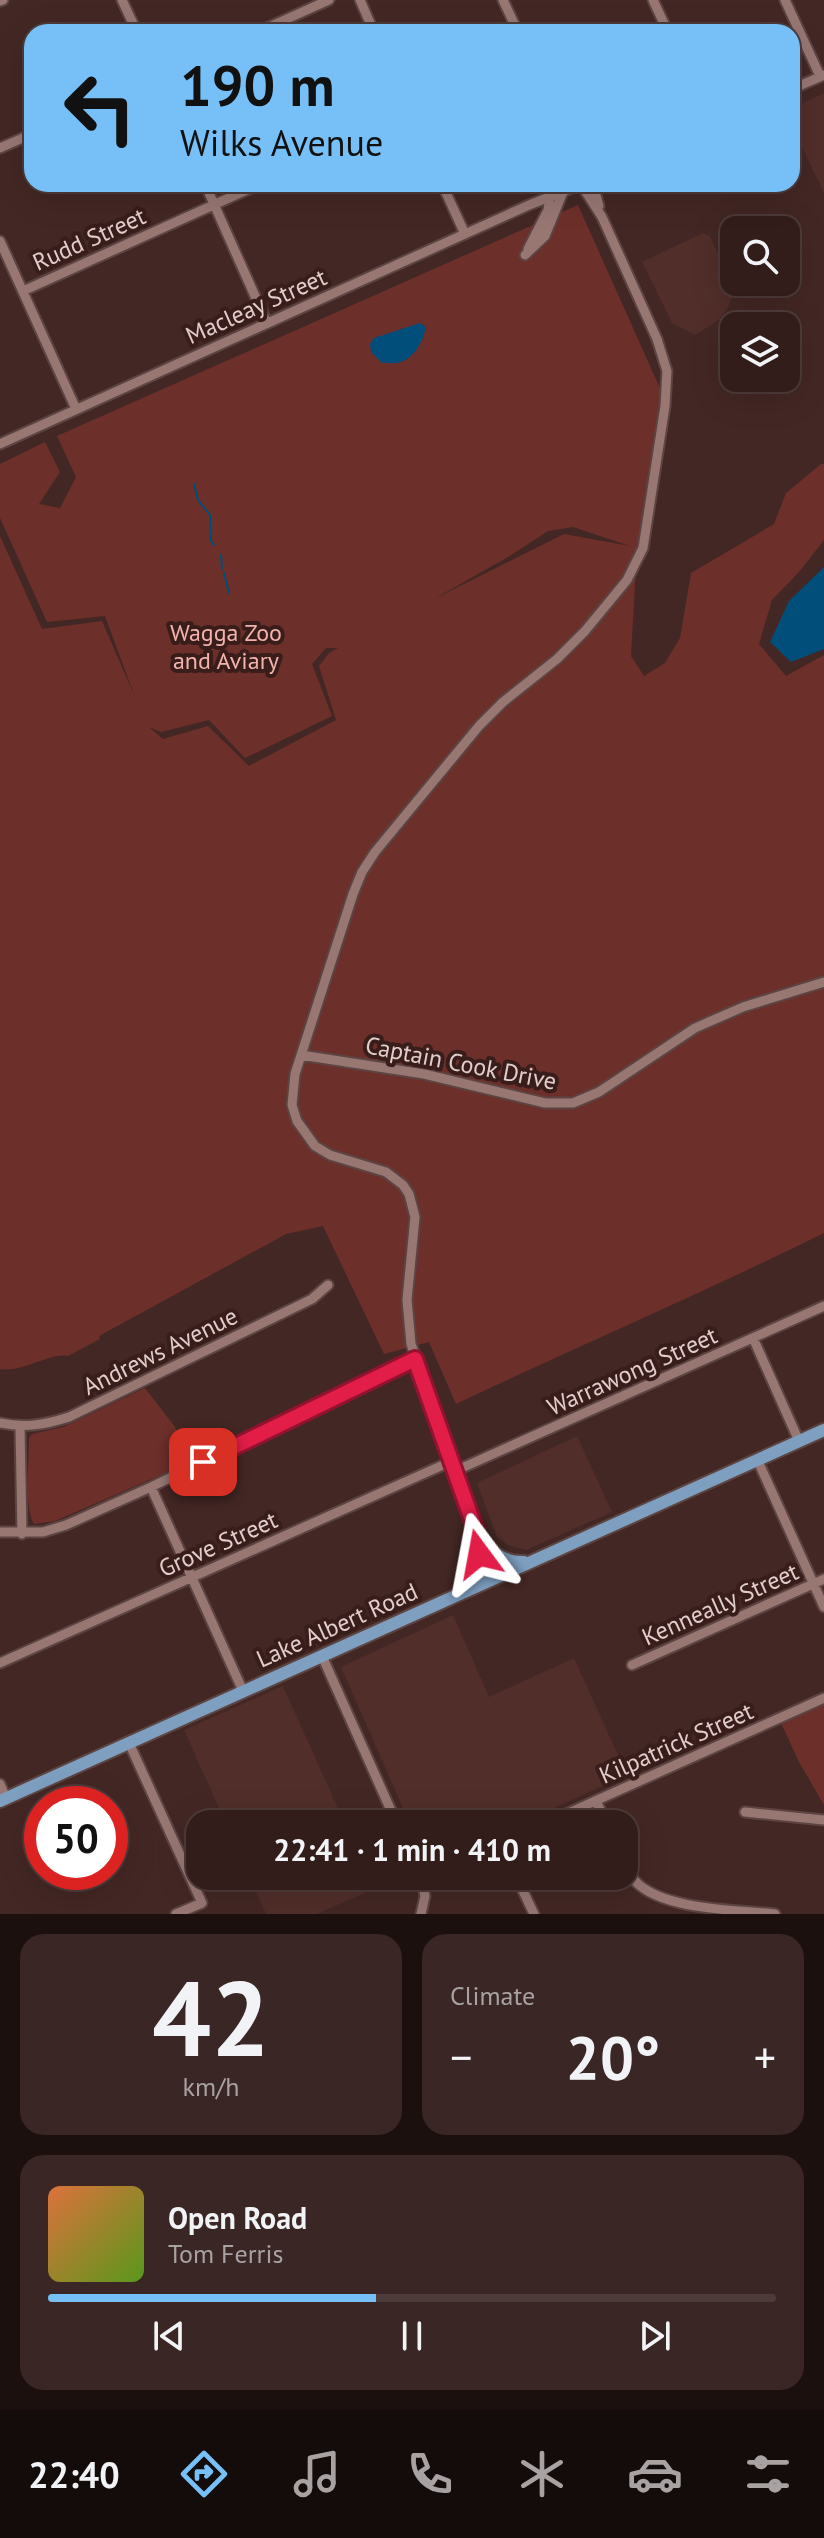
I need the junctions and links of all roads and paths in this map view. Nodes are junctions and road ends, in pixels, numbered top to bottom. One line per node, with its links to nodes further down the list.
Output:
1 (122, 0): 7 (street)
2 (329, 0): 8 (street)
3 (360, 0): 9 (street)
4 (503, 0): 10 (street)
5 (653, 0): 11 (street)
6 (785, 0): 12 (street)
7 (133, 24)
8 (276, 24)
9 (370, 24)
10 (514, 24)
11 (664, 24)
12 (797, 24)
13 (800, 31): 14 (street)
14 (822, 76): 15 (street)
15 (800, 86)
16 (24, 138): 17 (street)
17 (0, 148)
18 (209, 192): 26 (street)
19 (242, 192): 26 (street, Rudd Street)
20 (446, 192): 28 (street)
21 (563, 192): 25 (street, Macleay Street)
22 (563, 192): 27 (street, Macleay Street)
23 (575, 192): 25 (street)
24 (583, 192): 35 (street)
25 (550, 197): 27 (street, Macleay Street)
26 (215, 204): 30 (street, Rudd Street); 31 (street)
27 (529, 205): 28 (street, Macleay Street)
28 (465, 234): 31 (street, Macleay Street)
29 (0, 241): 30 (street)
30 (23, 291): 32 (street)
31 (267, 323): 32 (street, Macleay Street)
32 (76, 409): 33 (street, Macleay Street)
33 (0, 444)
34 (824, 982): 35 (street, Captain Cook Drive)
35 (301, 1055): 39 (street)
36 (328, 1285): 41 (street, Andrews Avenue)
37 (824, 1306): 38 (street, Warrawong Street)
38 (753, 1338): 43 (street); 45 (street, Warrawong Street)
39 (415, 1359): 45 (street); 46 (street)
40 (0, 1423): 41 (street, Andrews Avenue)
41 (20, 1427): 49 (street)
42 (824, 1430): 43 (main road, Lake Albert Road)
43 (799, 1441): 44 (main road, Lake Albert Road)
44 (757, 1459): 50 (main road, Lake Albert Road); 54 (street)
45 (454, 1466): 47 (street); 51 (street, Grove Street)
46 (151, 1487): 49 (street); 51 (street)
47 (476, 1531): 50 (main road); 52 (street); 55 (main road)
48 (0, 1532): 49 (street)
49 (22, 1534)
50 (530, 1562): 52 (main road, Lake Albert Road)
51 (191, 1577): 58 (street, Grove Street); 60 (street)
52 (494, 1579): 55 (main road, Lake Albert Road)
53 (824, 1579): 54 (street, Kenneally Street)
54 (813, 1584): 56 (street); 59 (street, Kenneally Street)
55 (454, 1597): 57 (main road, Lake Albert Road)
56 (824, 1607)
57 (322, 1656): 60 (main road, Lake Albert Road); 66 (street)
58 (0, 1663)
59 (632, 1665)
60 (243, 1691): 62 (main road, Lake Albert Road)
61 (824, 1698): 65 (street, Kilpatrick Street)
62 (129, 1743): 64 (main road, Lake Albert Road); 75 (street)
63 (0, 1784): 64 (street)
64 (3, 1800)
65 (596, 1801): 67 (street, Kilpatrick Street); 68 (street)
66 (391, 1810)
67 (576, 1810)
68 (600, 1810)
69 (745, 1812): 70 (street)
70 (824, 1820)
71 (638, 1883): 74 (street)
72 (424, 1890): 76 (street)
73 (523, 1890): 77 (street)
74 (680, 1909): 78 (street)
75 (176, 1914)
76 (421, 1914)
77 (534, 1914)
78 (775, 1914)

